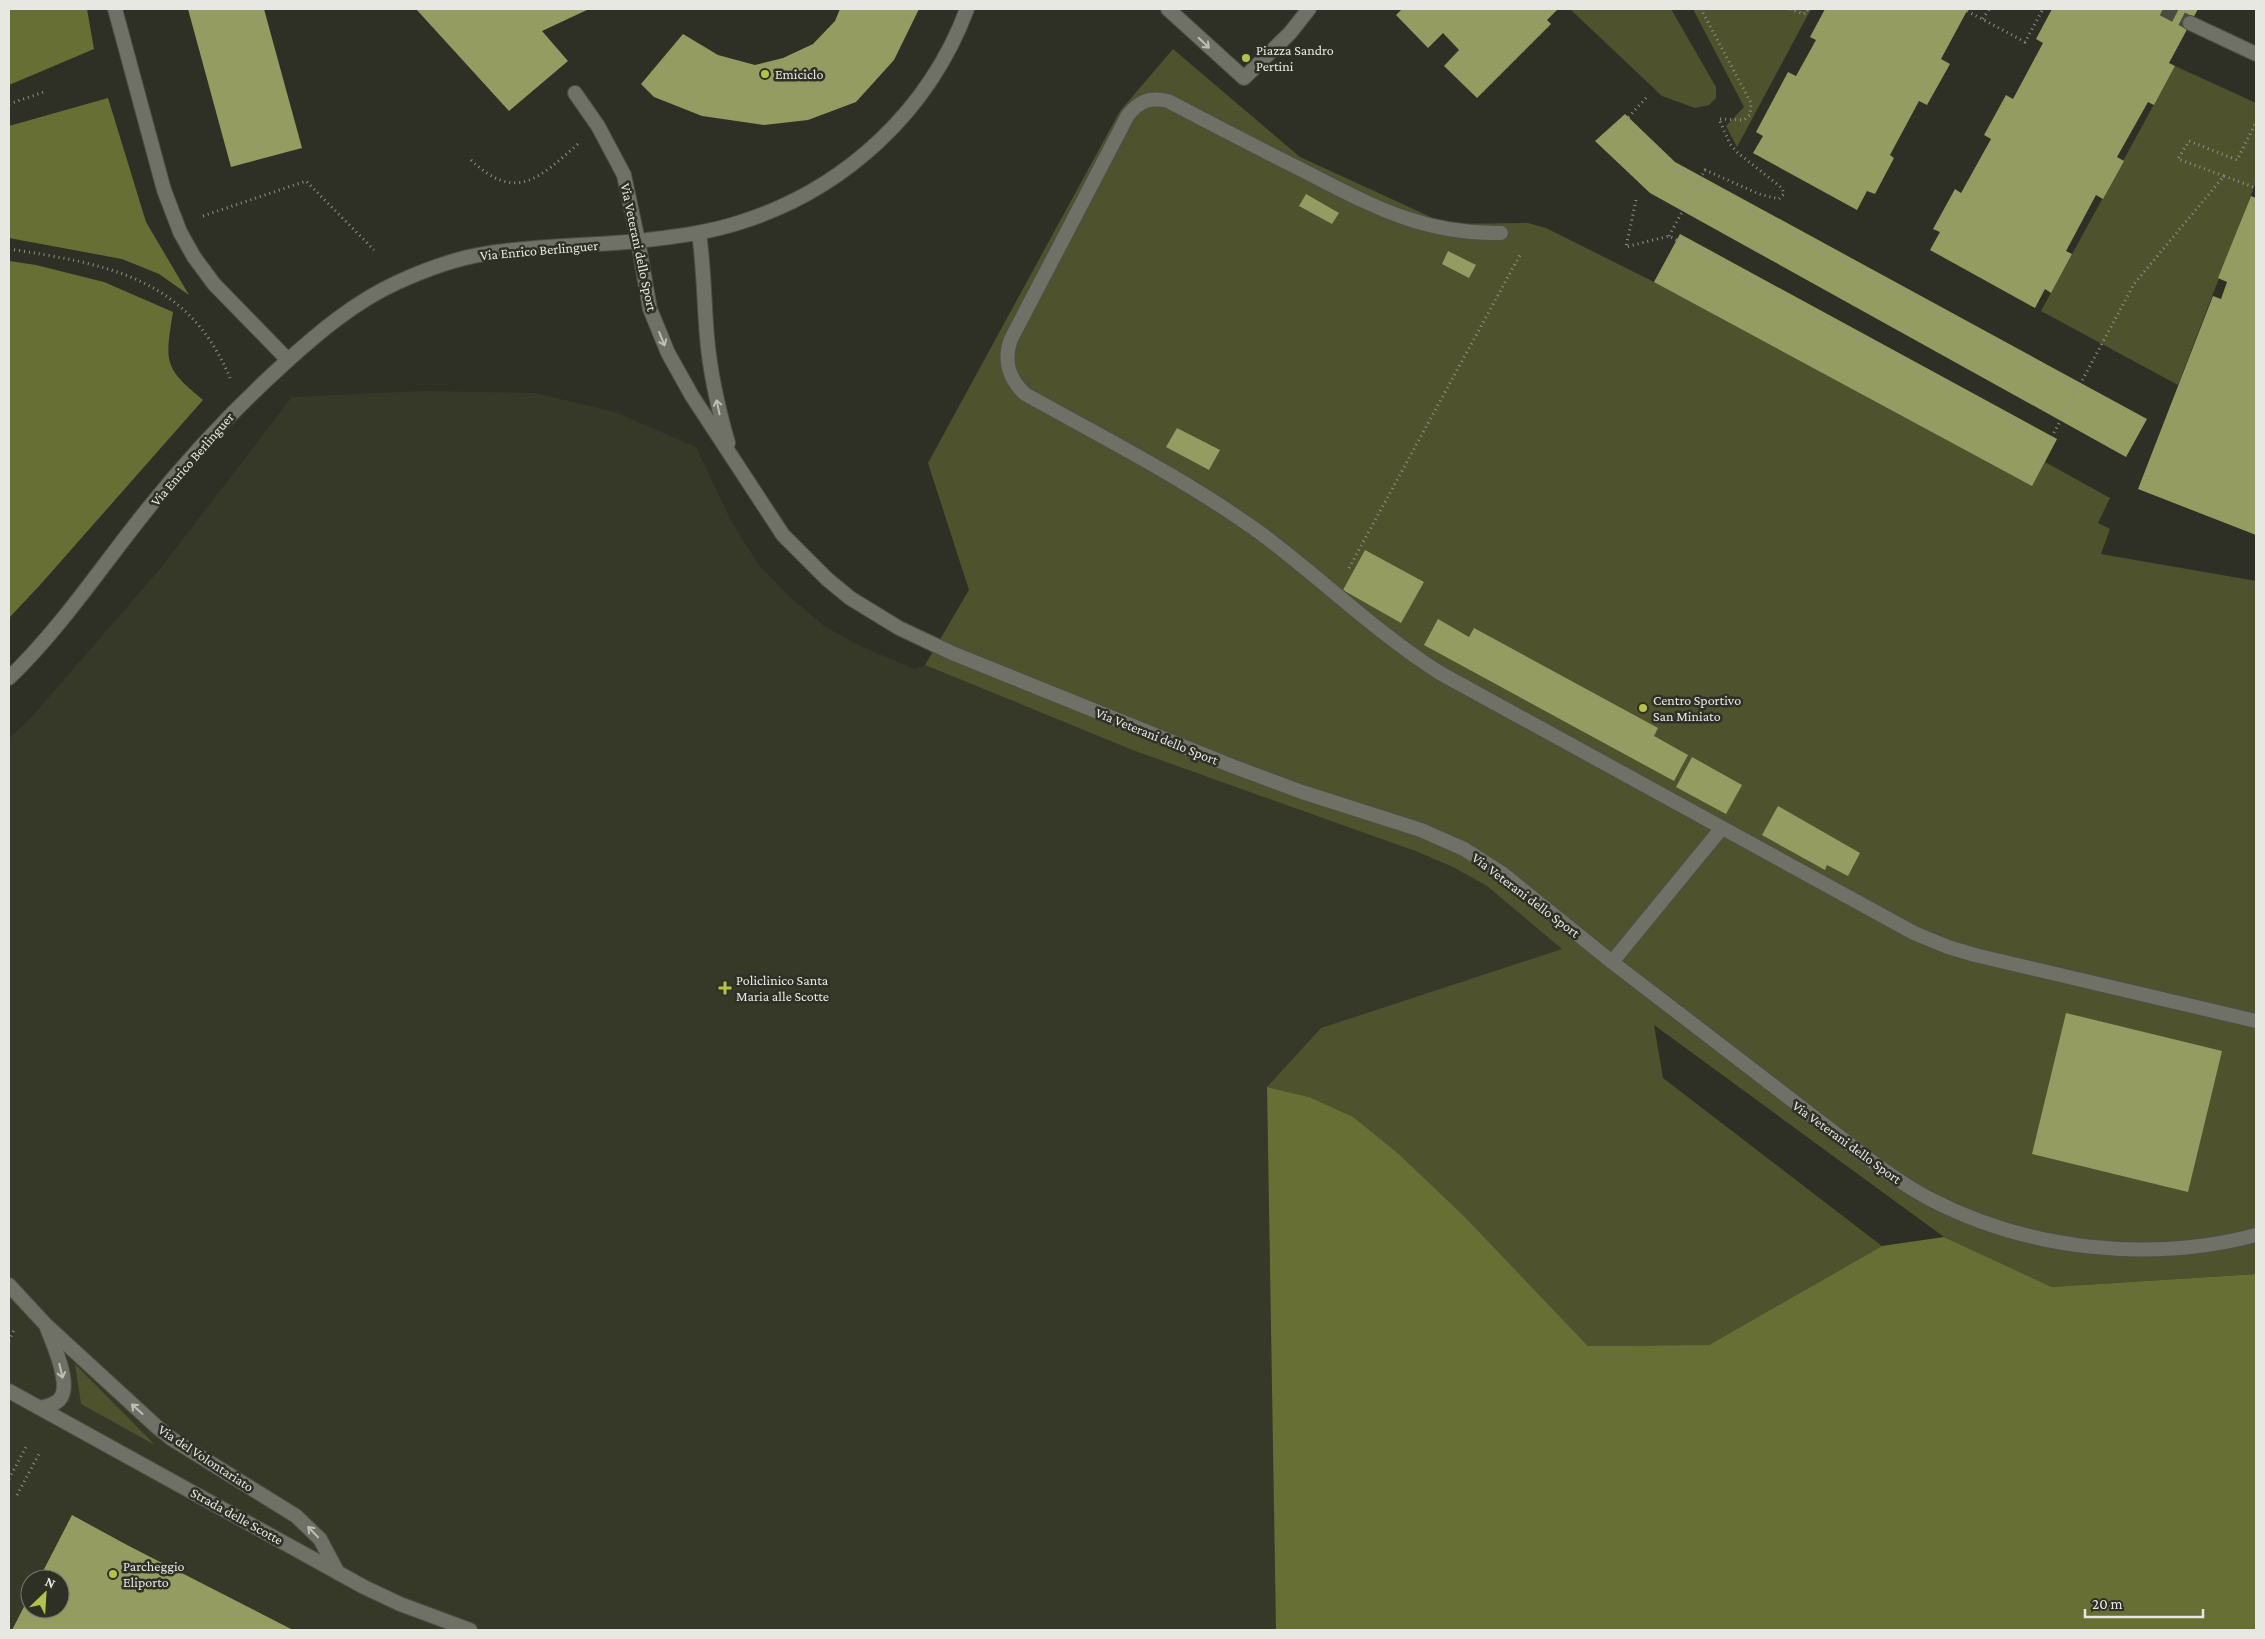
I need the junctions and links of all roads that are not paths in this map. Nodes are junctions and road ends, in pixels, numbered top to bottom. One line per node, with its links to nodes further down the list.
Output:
1 (115, 9): 11 (street)
2 (967, 9): 8 (street, Via Enrico Berlinguer)
3 (1168, 9): 4 (street, one-way to 4)
4 (1309, 9)
5 (2190, 24): 6 (street)
6 (2256, 54)
7 (575, 94): 10 (street, Via Veterani dello Sport)
8 (699, 233): 10 (street, Via Enrico Berlinguer); 12 (street, Via Veterani dello Sport, one-way to 8)
9 (1500, 233): 14 (street)
10 (638, 241): 11 (street, Via Enrico Berlinguer); 12 (street, Via Veterani dello Sport, one-way to 12)
11 (288, 360): 13 (street, Via Enrico Berlinguer)
12 (731, 454): 15 (street, Via Veterani dello Sport)
13 (9, 678)
14 (1721, 829): 15 (street); 16 (street)
15 (1612, 962): 17 (street, Via Veterani dello Sport)
16 (2256, 1022)
17 (2256, 1235)
18 (9, 1285): 19 (street, Via del Volontariato)
19 (46, 1325): 21 (street, Via del Volontariato, one-way to 21); 22 (street, Via del Volontariato, one-way to 19)
20 (9, 1391): 21 (street, Strada delle Scotte)
21 (40, 1408): 22 (street, Strada delle Scotte)
22 (338, 1573): 23 (street, Strada delle Scotte)
23 (470, 1630)

